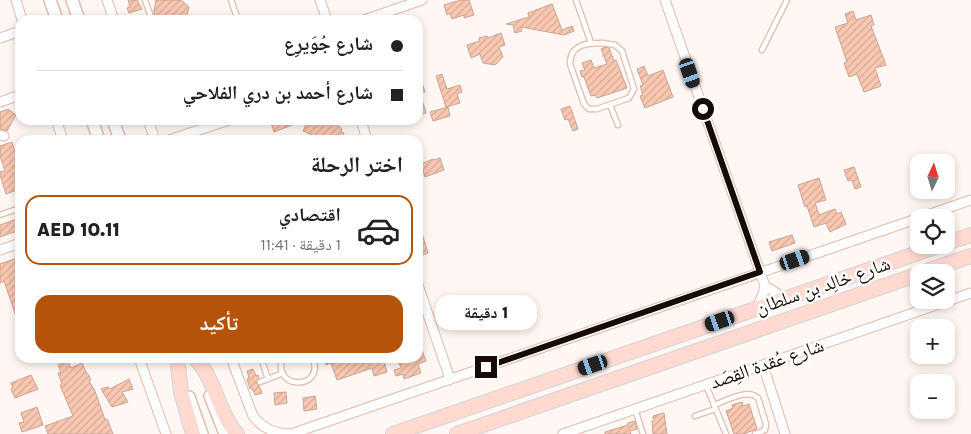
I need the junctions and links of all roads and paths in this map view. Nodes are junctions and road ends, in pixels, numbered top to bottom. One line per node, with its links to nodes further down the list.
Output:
1 (16, 0): 12 (street)
2 (50, 0): 13 (street)
3 (72, 0): 14 (street)
4 (107, 0): 15 (street)
5 (145, 0): 16 (lane)
6 (231, 0): 17 (lane)
7 (320, 0): 18 (street)
8 (422, 0): 19 (street)
9 (576, 0): 22 (lane)
10 (665, 0): 42 (street)
11 (788, 0): 23 (lane)
12 (20, 15)
13 (55, 15)
14 (77, 15)
15 (112, 15)
16 (150, 15)
17 (236, 15)
18 (325, 15)
19 (378, 15)
20 (15, 33): 21 (street)
21 (0, 38)
22 (591, 43): 26 (lane); 26 (lane)
23 (762, 50)
24 (15, 97): 25 (street)
25 (0, 102)
26 (610, 105): 28 (lane)
27 (214, 125): 29 (street)
28 (618, 125)
29 (184, 135)
30 (971, 200): 31 (street)
31 (945, 209)
32 (15, 210): 33 (lane)
33 (0, 215)
34 (910, 221): 42 (street)
35 (971, 235): 36 (main road)
36 (955, 240)
37 (15, 245): 38 (street)
38 (0, 250)
39 (916, 254): 46 (main road, شارع خالِد بن سلطان)
40 (971, 256): 41 (main road)
41 (948, 264)
42 (760, 272): 44 (street); 61 (street)
43 (910, 277): 73 (main road, شارع خالِد بن سلطان)
44 (764, 286): 46 (street); 48 (street)
45 (971, 294): 58 (street, شارع عُقدة القِصَد)
46 (786, 299): 48 (main road, شارع خالِد بن سلطان)
47 (423, 300): 61 (street)
48 (757, 308): 72 (main road, شارع خالِد بن سلطان)
49 (141, 363): 67 (street)
50 (176, 363): 68 (main road)
51 (176, 363): 69 (street)
52 (198, 363): 70 (street)
53 (200, 363): 71 (main road)
54 (233, 363): 61 (street)
55 (262, 363): 60 (lane)
56 (282, 363): 59 (lane)
57 (315, 363): 59 (lane)
58 (763, 365): 63 (street, شارع عُقدة القِصَد); 78 (street)
59 (283, 374): 60 (lane)
60 (268, 379): 62 (lane)
61 (450, 379)
62 (260, 382)
63 (706, 385): 64 (lane); 65 (street, شارع عُقدة القِصَد)
64 (714, 407): 66 (lane); 76 (lane); 77 (lane)
65 (635, 409): 74 (street, شارع عُقدة القِصَد); 75 (lane)
66 (695, 416)
67 (166, 434)
68 (193, 434)
69 (202, 434)
70 (225, 434)
71 (237, 434)
72 (393, 434)
73 (458, 434)
74 (562, 434)
75 (643, 434)
76 (726, 434)
77 (755, 434)
78 (785, 434)

